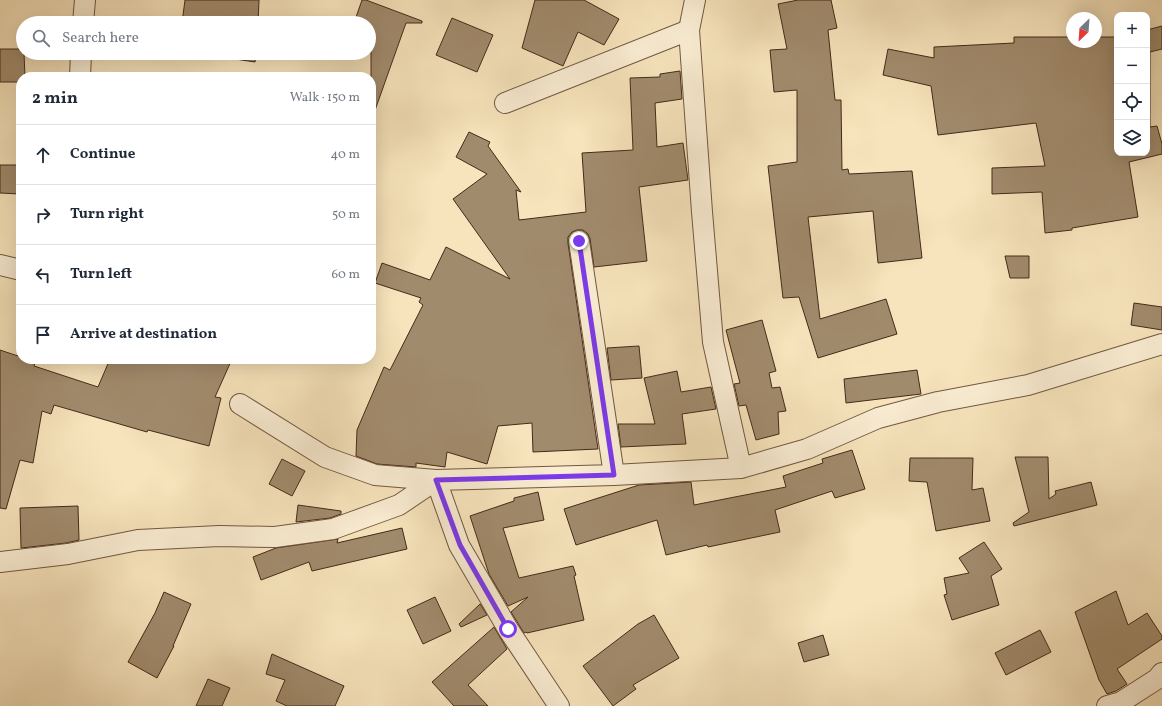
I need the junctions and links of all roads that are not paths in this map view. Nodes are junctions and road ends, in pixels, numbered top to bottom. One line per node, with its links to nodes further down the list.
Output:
1 (85, 0): 3 (street)
2 (695, 0): 4 (street)
3 (84, 16)
4 (689, 30): 7 (street); 13 (street)
5 (81, 60): 6 (street)
6 (80, 72)
7 (505, 104)
8 (579, 241): 14 (street)
9 (0, 265): 10 (street)
10 (16, 269)
11 (1162, 344): 13 (street)
12 (240, 404): 15 (street)
13 (741, 468): 14 (street)
14 (614, 475): 15 (street)
15 (436, 480): 16 (street); 19 (street)
16 (0, 562)
17 (1162, 673): 18 (street)
18 (1117, 705)
19 (559, 706)

